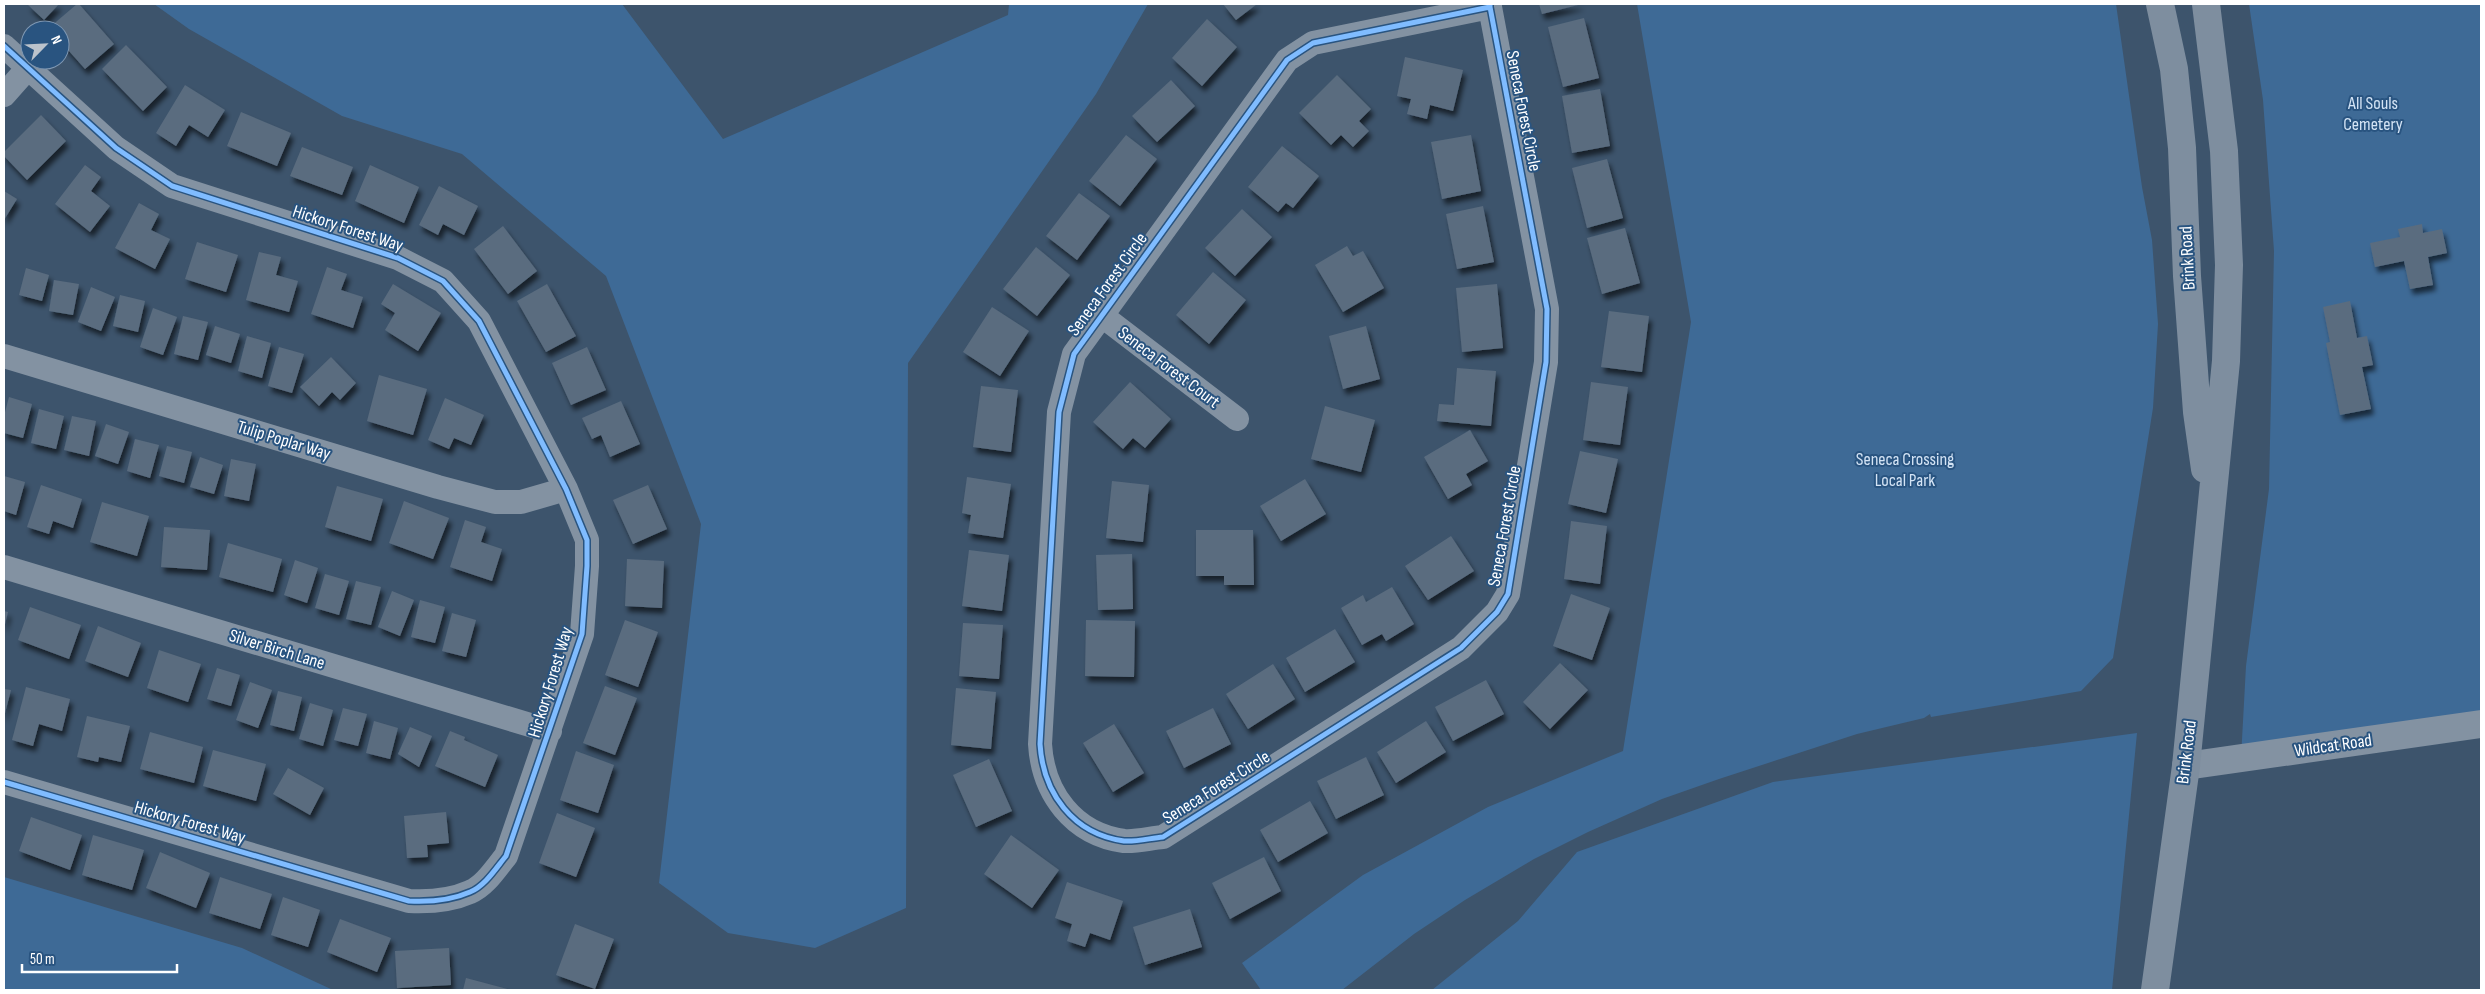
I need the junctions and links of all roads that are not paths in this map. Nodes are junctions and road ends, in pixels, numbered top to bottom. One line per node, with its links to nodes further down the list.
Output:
1 (2160, 4): 13 (main road, Brink Road)
2 (2206, 4): 13 (main road, Brink Road)
3 (1490, 5): 9 (street, Seneca Forest Circle); 9 (street, Seneca Forest Circle)
4 (4, 46): 5 (street, Hickory Forest Way)
5 (20, 62)
6 (26, 70): 8 (street)
7 (28, 70): 12 (street, Hickory Forest Way)
8 (4, 96)
9 (1101, 315): 11 (street, Seneca Forest Court)
10 (4, 356): 12 (street, Tulip Poplar Way)
11 (1237, 419)
12 (566, 489): 16 (street, Hickory Forest Way)
13 (2211, 512): 17 (main road, Brink Road)
14 (4, 567): 16 (street, Silver Birch Lane)
15 (2481, 724): 17 (street, Wildcat Road)
16 (550, 731): 18 (street, Hickory Forest Way)
17 (2186, 766): 19 (main road, Brink Road)
18 (4, 782)
19 (2155, 990)

